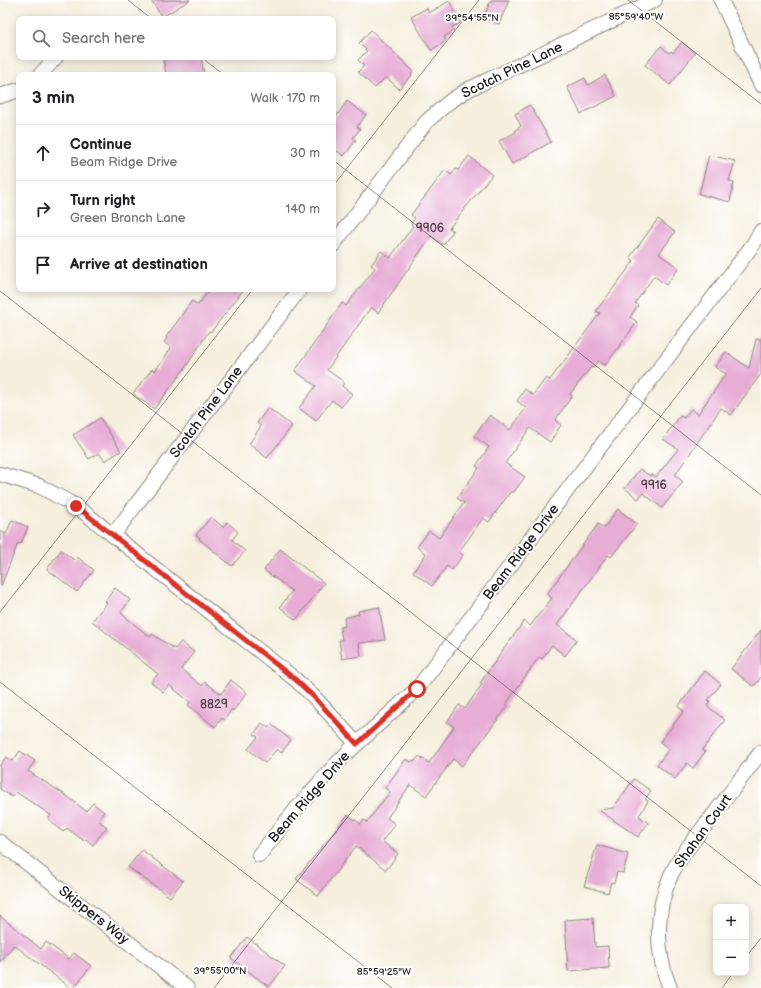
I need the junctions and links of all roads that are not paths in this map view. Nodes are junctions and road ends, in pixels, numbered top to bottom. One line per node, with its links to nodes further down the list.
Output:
1 (655, 0): 9 (street, Scotch Pine Lane)
2 (721, 0): 5 (street)
3 (53, 60): 4 (street)
4 (43, 72)
5 (761, 85)
6 (16, 91): 7 (street)
7 (0, 96)
8 (761, 231): 13 (street, Beam Ridge Drive)
9 (336, 241)
10 (298, 292): 12 (street, Scotch Pine Lane)
11 (0, 474): 12 (street)
12 (113, 535): 13 (street)
13 (357, 744): 16 (street, Beam Ridge Drive)
14 (761, 752): 18 (street, Shahan Court)
15 (0, 842): 17 (street, Skippers Way)
16 (259, 855)
17 (187, 988)
18 (670, 988)

